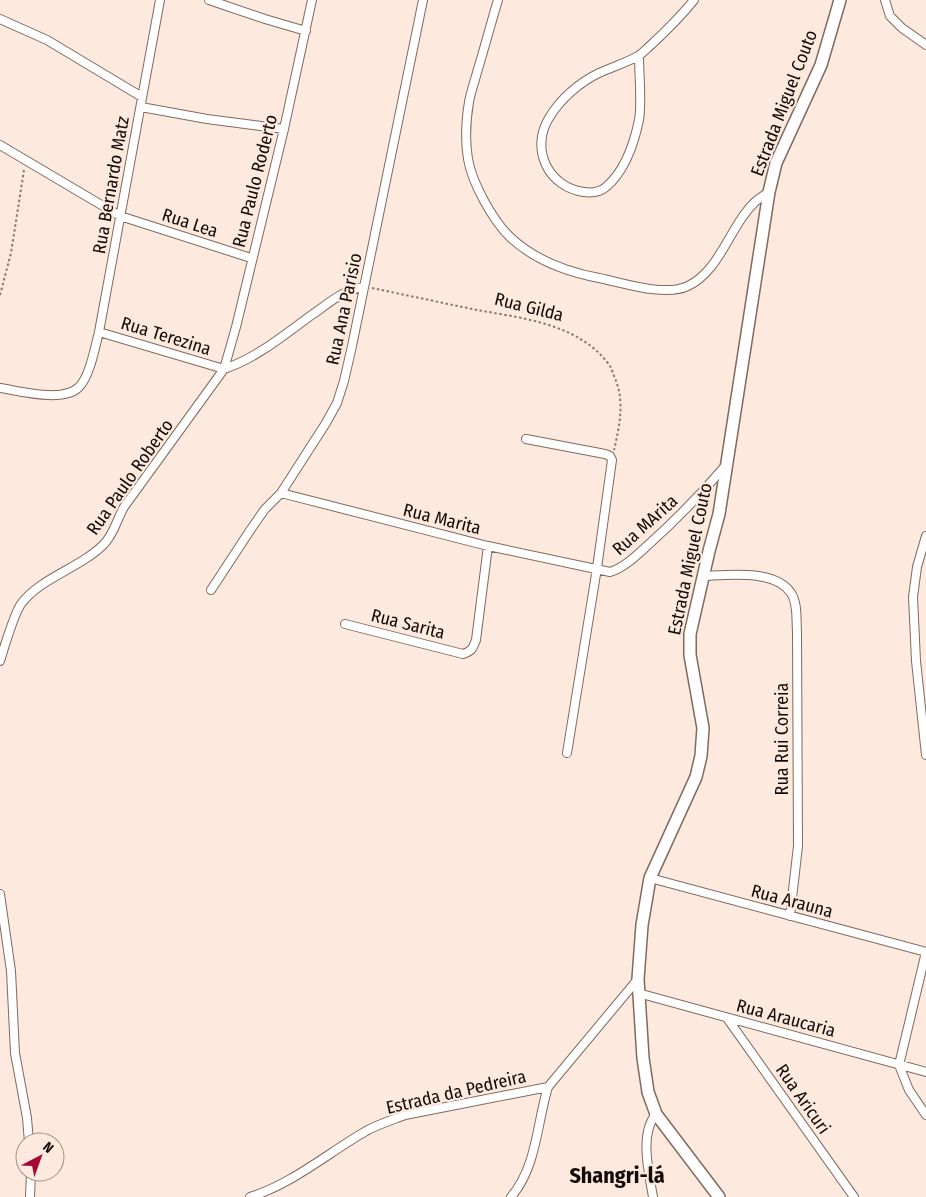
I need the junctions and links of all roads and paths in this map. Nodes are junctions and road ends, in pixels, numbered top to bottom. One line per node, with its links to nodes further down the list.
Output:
1 (160, 0): 13 (street, Rua Bernardo Matz)
2 (209, 0): 10 (street)
3 (312, 0): 10 (street, Rua Paulo Roderto)
4 (423, 0): 21 (street, Rua Ana Parisio)
5 (498, 0): 18 (street)
6 (694, 0): 12 (street)
7 (840, 0): 18 (street, Estrada Miguel Couto)
8 (884, 0): 11 (street)
9 (0, 19): 13 (street)
10 (306, 31): 15 (street, Rua Paulo Roderto)
11 (926, 45)
12 (639, 56): 12 (street)
13 (142, 97): 14 (street, Rua Bernardo Matz)
14 (141, 107): 15 (street); 19 (street, Rua Bernardo Matz)
15 (284, 129): 20 (street, Rua Paulo Roderto)
16 (0, 145): 17 (street, Rua Lea)
17 (26, 159): 19 (street, Rua Lea); 22 (path)
18 (768, 192): 28 (street, Estrada Miguel Couto)
19 (120, 216): 20 (street, Rua Lea); 23 (street, Rua Bernardo Matz)
20 (251, 258): 24 (street, Rua Paulo Roderto)
21 (364, 287): 24 (street); 27 (path, Rua Gilda); 29 (street, Rua Ana Parisio)
22 (0, 295)
23 (100, 332): 24 (street, Rua Terezina); 25 (street, Rua Bernardo Matz)
24 (224, 368): 36 (street, Rua Paulo Roberto)
25 (0, 388)
26 (526, 439): 27 (street)
27 (612, 463): 32 (street)
28 (727, 464): 32 (street, Rua MArita); 33 (street, Estrada Miguel Couto)
29 (281, 493): 31 (street, Rua Marita); 34 (street, Rua Ana Parisio)
30 (926, 536): 37 (street)
31 (488, 546): 32 (street, Rua Marita); 35 (street, Rua Sarita)
32 (597, 568): 38 (street)
33 (703, 576): 40 (street, Estrada Miguel Couto); 42 (street, Rua Rui Correia)
34 (211, 590)
35 (345, 624)
36 (0, 661)
37 (925, 743): 39 (street)
38 (567, 753)
39 (926, 755)
40 (650, 878): 42 (street, Rua Arauna); 44 (street, Estrada Miguel Couto)
41 (0, 894): 52 (street)
42 (790, 916): 43 (street, Rua Arauna)
43 (926, 952): 47 (street)
44 (638, 979): 45 (street, Estrada Miguel Couto); 49 (street, Estrada da Pedreira)
45 (638, 993): 46 (street, Rua Araucaria); 50 (street, Estrada Miguel Couto)
46 (727, 1018): 47 (street, Rua Araucaria); 59 (street, Rua Aricuri)
47 (898, 1065): 48 (street, Rua Araucaria); 51 (street)
48 (926, 1072)
49 (548, 1086): 55 (street, Estrada da Pedreira); 56 (street)
50 (656, 1114): 57 (street); 58 (street, Estrada Miguel Couto)
51 (926, 1115)
52 (28, 1132)
53 (31, 1182): 54 (street)
54 (30, 1197)
55 (250, 1197)
56 (511, 1197)
57 (653, 1197)
58 (719, 1197)
59 (854, 1197)

